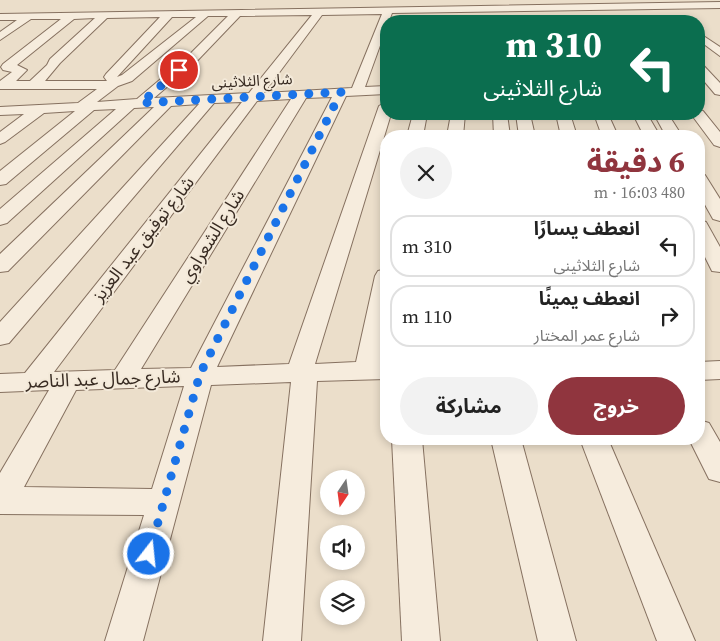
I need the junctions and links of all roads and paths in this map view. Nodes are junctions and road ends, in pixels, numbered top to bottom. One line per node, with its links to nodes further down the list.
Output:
1 (432, 0): 13 (street)
2 (506, 0): 14 (street)
3 (549, 0): 16 (street)
4 (630, 0): 11 (street)
5 (717, 0): 6 (street)
6 (720, 3): 8 (street)
7 (586, 4): 12 (street); 16 (street)
8 (697, 5): 11 (street); 34 (street)
9 (442, 6): 10 (street); 18 (street); 19 (street)
10 (466, 6): 17 (street)
11 (640, 6): 12 (street); 30 (street)
12 (602, 7): 29 (street)
13 (0, 8)
14 (517, 8): 15 (street); 17 (street); 26 (street)
15 (533, 8): 16 (street); 27 (street)
16 (559, 8): 28 (street)
17 (495, 9): 25 (street)
18 (388, 11): 20 (street); 24 (street)
19 (135, 12)
20 (319, 12): 22 (street); 54 (street, شارع توفيق عبد العزيز)
21 (205, 14): 22 (street); 23 (street); 37 (street)
22 (236, 14): 58 (street)
23 (168, 15): 33 (street); 36 (street)
24 (386, 15)
25 (495, 15)
26 (520, 15)
27 (535, 15)
28 (563, 15)
29 (611, 15)
30 (649, 15)
31 (29, 16): 32 (street); 35 (street); 39 (street)
32 (71, 16): 33 (street); 48 (street)
33 (105, 16): 49 (street)
34 (712, 16)
35 (0, 17)
36 (158, 25): 37 (street); 42 (street)
37 (194, 25): 43 (street)
38 (380, 28): 52 (street)
39 (0, 37)
40 (705, 40): 41 (street)
41 (720, 54)
42 (130, 55): 43 (street); 47 (street)
43 (156, 55): 47 (street)
44 (705, 73): 45 (street)
45 (720, 75)
46 (705, 77): 51 (street)
47 (115, 82): 49 (street); 59 (street)
48 (2, 85): 49 (street)
49 (32, 85)
50 (380, 90): 52 (street, شارع الثلاثينى)
51 (720, 91)
52 (349, 92): 53 (street, شارع الثلاثينى); 77 (street)
53 (301, 95): 54 (street, شارع الثلاثينى); 78 (street, شارع الشعراوي)
54 (253, 97): 55 (street, شارع الثلاثينى); 80 (street, شارع توفيق عبد العزيز)
55 (210, 100): 57 (street, شارع الثلاثينى); 74 (street)
56 (0, 101): 59 (street)
57 (167, 102): 58 (street, شارع الثلاثينى); 71 (street)
58 (135, 104): 59 (street, شارع الثلاثينى); 69 (street)
59 (85, 106): 60 (street, شارع الثلاثينى); 66 (street)
60 (40, 109): 61 (street, شارع الثلاثينى); 64 (street)
61 (0, 111)
62 (382, 120): 76 (street)
63 (703, 120): 65 (street)
64 (0, 139)
65 (720, 142)
66 (0, 180)
67 (705, 189): 68 (street)
68 (720, 215)
69 (0, 219)
70 (705, 237): 72 (street)
71 (0, 266)
72 (720, 266)
73 (380, 332): 75 (street)
74 (0, 337)
75 (376, 370): 76 (street, شارع جمال عبد الناصر)
76 (302, 372): 77 (street, شارع جمال عبد الناصر); 90 (street)
77 (200, 374): 78 (street, شارع جمال عبد الناصر); 88 (street)
78 (123, 378): 79 (street, شارع جمال عبد الناصر)
79 (68, 380): 80 (street, شارع جمال عبد الناصر); 87 (street)
80 (33, 381): 81 (street, شارع جمال عبد الناصر)
81 (0, 383)
82 (705, 442): 86 (street)
83 (407, 445): 91 (street)
84 (508, 445): 92 (street)
85 (596, 445): 93 (street)
86 (720, 470)
87 (0, 501): 88 (street)
88 (164, 502): 89 (street)
89 (124, 641)
90 (282, 641)
91 (421, 641)
92 (557, 641)
93 (676, 641)

